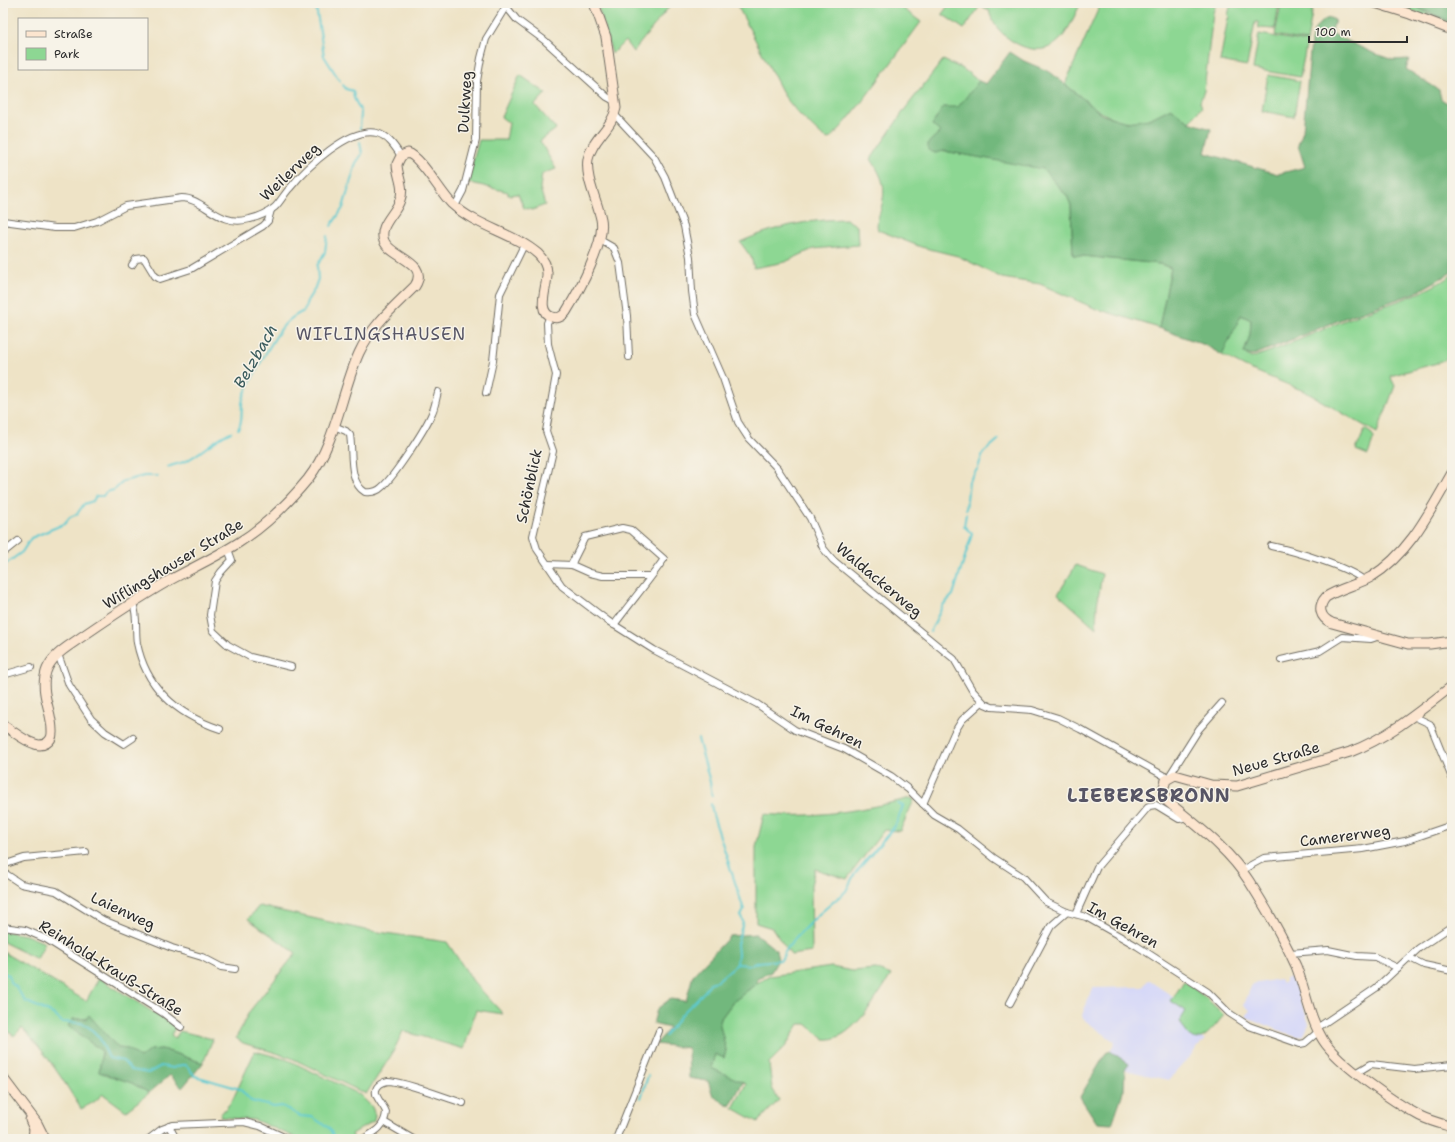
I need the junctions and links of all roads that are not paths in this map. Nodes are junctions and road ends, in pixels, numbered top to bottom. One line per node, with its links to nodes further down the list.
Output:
1 (594, 3): 5 (street)
2 (1375, 3): 4 (street)
3 (506, 4): 5 (street); 8 (street, Dulkweg)
4 (1452, 30)
5 (616, 102): 6 (street)
6 (614, 114): 11 (street); 39 (street, Waldackerweg)
7 (401, 156): 8 (street); 9 (street, Weilerweg); 18 (street, Wiflingshauser Straße)
8 (455, 206): 12 (street)
9 (271, 210): 10 (street, Weilerweg); 13 (street)
10 (3, 221)
11 (600, 240): 14 (street); 15 (street)
12 (524, 245): 14 (street); 17 (street)
13 (132, 264)
14 (550, 316): 24 (street, Schönblick)
15 (629, 357)
16 (438, 392): 18 (street)
17 (486, 393)
18 (334, 426): 22 (street, Wiflingshauser Straße)
19 (1452, 473): 27 (street)
20 (18, 541): 23 (street)
21 (1271, 546): 27 (street)
22 (228, 549): 28 (street, Wiflingshauser Straße); 35 (street)
23 (3, 553)
24 (548, 564): 25 (street); 29 (street, Schönblick)
25 (571, 564): 26 (street); 26 (street)
26 (650, 576): 29 (street)
27 (1365, 581): 30 (street)
28 (133, 604): 32 (street, Wiflingshauser Straße); 43 (street)
29 (614, 624): 36 (street, Schönblick)
30 (1380, 636): 31 (street); 33 (street)
31 (1452, 641)
32 (58, 654): 42 (street, Wiflingshauser Straße); 44 (street)
33 (1280, 660)
34 (31, 667): 37 (street)
35 (291, 667)
36 (693, 670): 47 (street, Im Gehren)
37 (3, 675)
38 (1452, 686): 41 (street, Neue Straße)
39 (982, 702): 45 (street); 47 (street)
40 (1222, 703): 45 (street)
41 (1413, 716): 45 (street, Neue Straße); 46 (street)
42 (3, 725)
43 (220, 729)
44 (133, 738)
45 (1168, 778): 48 (street)
46 (1452, 778)
47 (923, 804): 54 (street, Im Gehren)
48 (1187, 817): 52 (street); 55 (street)
49 (1452, 825): 52 (street, Camererweg)
50 (86, 852): 51 (street)
51 (3, 865)
52 (1242, 870): 58 (street)
53 (3, 872): 61 (street, Laienweg)
54 (1067, 912): 55 (street, Im Gehren); 63 (street)
55 (1076, 914): 65 (street, Im Gehren)
56 (1452, 926): 59 (street)
57 (3, 927): 64 (street, Reinhold-Krauß-Straße)
58 (1290, 953): 60 (street); 65 (street)
59 (1410, 958): 60 (street); 62 (street)
60 (1398, 968): 65 (street)
61 (235, 969)
62 (1452, 971)
63 (1010, 1003)
64 (181, 1027)
65 (1318, 1030): 68 (street)
66 (659, 1031): 82 (street)
67 (1452, 1065): 68 (street)
68 (1356, 1073): 74 (street)
69 (3, 1078): 71 (street)
70 (463, 1103): 72 (street)
71 (25, 1108): 75 (street); 76 (street)
72 (384, 1122): 80 (street); 81 (street)
73 (169, 1126): 77 (street); 78 (street); 79 (street)
74 (1452, 1127)
75 (34, 1139): 76 (street)
76 (45, 1139)
77 (149, 1139)
78 (176, 1139)
79 (288, 1139)
80 (363, 1139)
81 (413, 1139)
82 (616, 1139)

